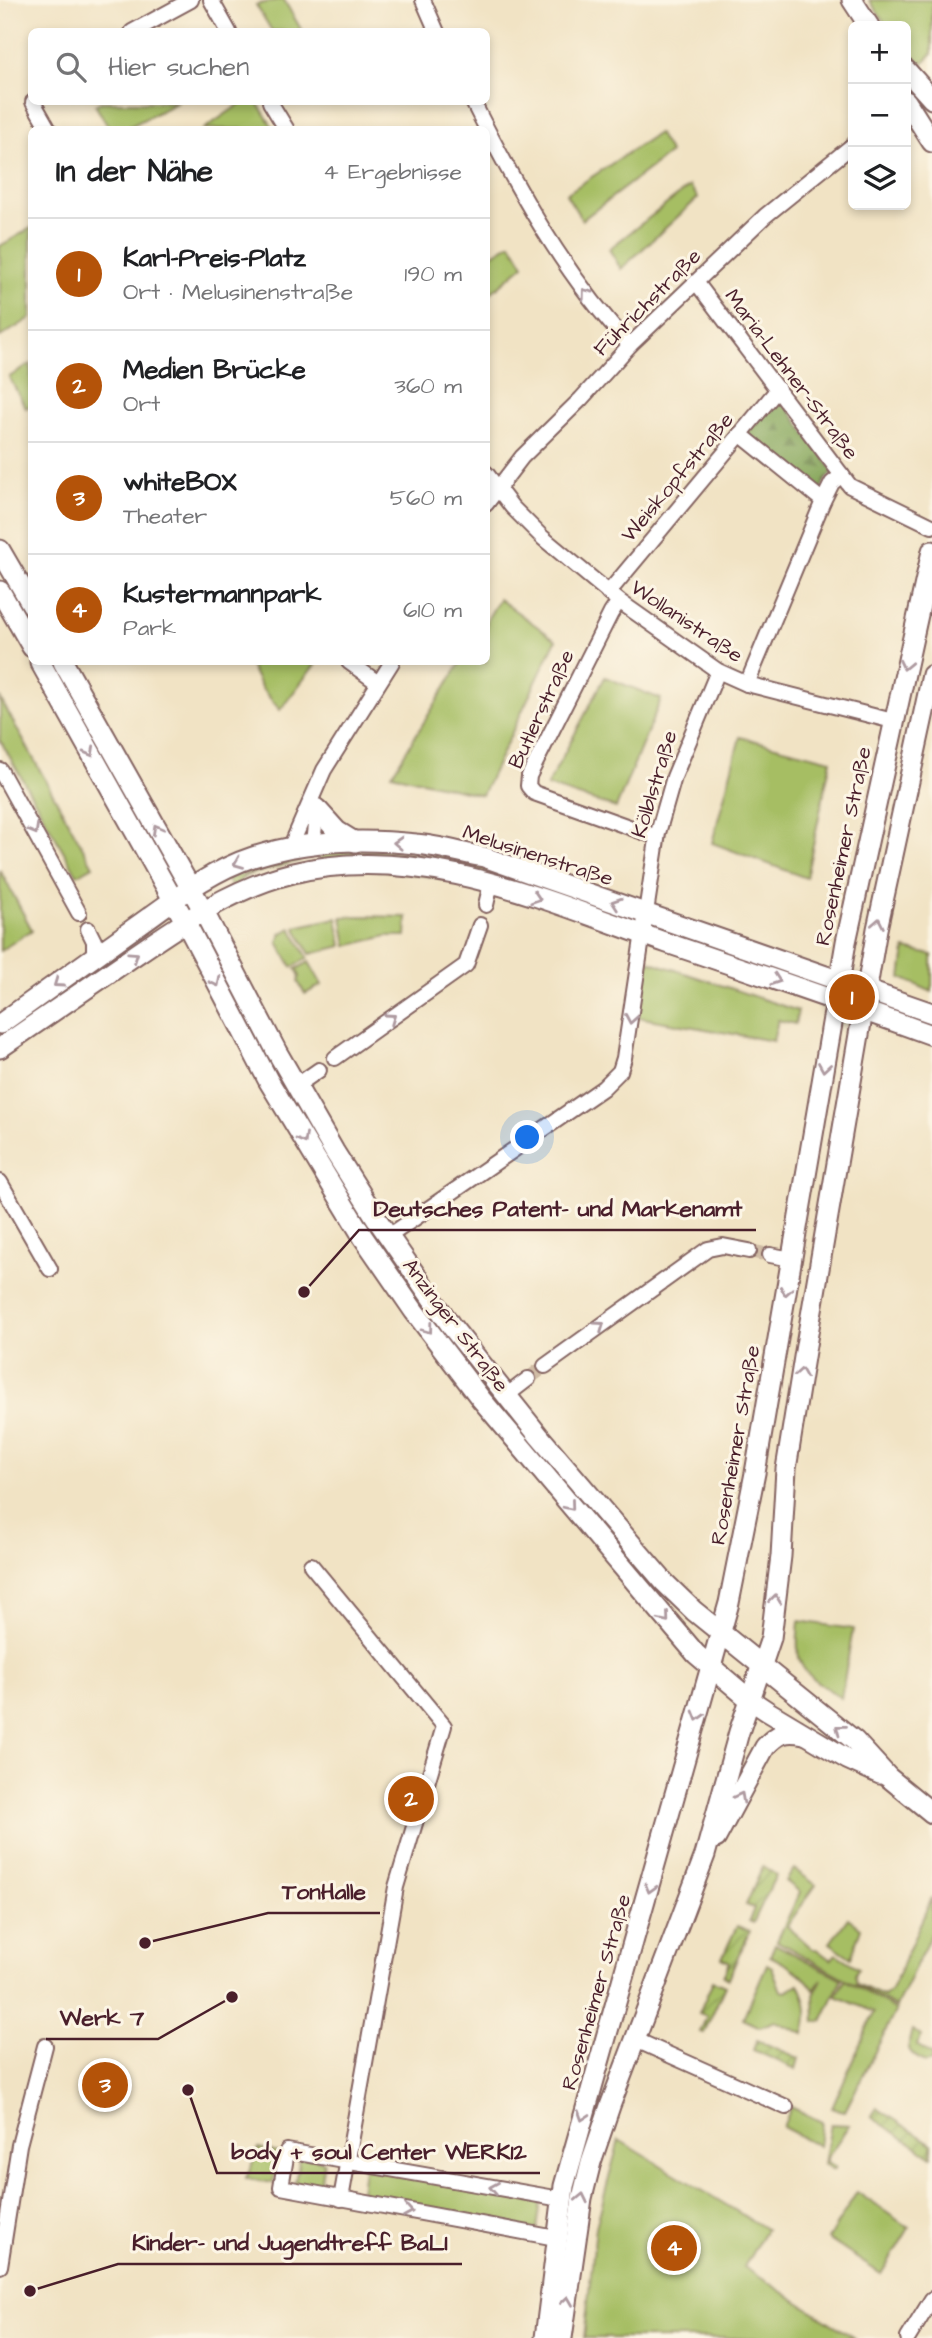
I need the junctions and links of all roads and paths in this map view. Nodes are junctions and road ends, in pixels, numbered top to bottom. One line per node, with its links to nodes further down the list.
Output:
1 (191, 0): 8 (street)
2 (211, 0): 9 (street)
3 (423, 0): 10 (street)
4 (839, 0): 6 (main road)
5 (852, 0): 7 (main road)
6 (852, 21)
7 (866, 21)
8 (139, 28)
9 (227, 28)
10 (435, 28)
11 (911, 75): 12 (main road)
12 (929, 89): 13 (street)
13 (911, 99)
14 (36, 105): 18 (street)
15 (272, 105): 19 (street)
16 (475, 105): 20 (street, one-way to 16)
17 (911, 110): 22 (main road)
18 (47, 126)
19 (285, 126)
20 (486, 126)
21 (490, 133): 25 (street, one-way to 21)
22 (932, 142)
23 (851, 147): 24 (street, Führichstraße)
24 (696, 282): 25 (street, Führichstraße); 26 (street, Maria-Lehner-Straße)
25 (630, 345): 30 (street, Führichstraße)
26 (778, 389): 27 (street, Weiskopfstraße); 28 (street, Maria-Lehner-Straße)
27 (740, 434): 32 (street); 37 (street, Weiskopfstraße)
28 (842, 475): 32 (street); 33 (street, Maria-Lehner-Straße)
29 (490, 478): 30 (street, Wollanistraße)
30 (498, 487): 31 (street, Führichstraße); 37 (street, Wollanistraße)
31 (490, 498)
32 (823, 501): 47 (street)
33 (932, 526)
34 (0, 550): 38 (main road)
35 (932, 551): 48 (main road, Rosenheimer Straße, one-way to 48)
36 (0, 591): 39 (main road)
37 (614, 597): 44 (street, Wollanistraße); 51 (street, Butlerstraße)
38 (28, 599)
39 (28, 640)
40 (42, 665): 58 (main road, Anzinger Straße, one-way to 58)
41 (65, 665): 57 (main road, Anzinger Straße, one-way to 41)
42 (352, 665): 46 (street)
43 (390, 665): 46 (street)
44 (718, 671): 47 (street, Wollanistraße); 51 (street, Kölblstraße)
45 (932, 675): 69 (main road, one-way to 45)
46 (378, 683): 50 (street)
47 (747, 684): 48 (street, Wollanistraße)
48 (893, 721): 68 (main road, Rosenheimer Straße)
49 (0, 771): 61 (street, one-way to 61)
50 (317, 800): 52 (main road); 53 (street); 54 (street)
51 (657, 837): 62 (street, Kölblstraße)
52 (355, 842): 53 (main road, Melusinenstraße); 62 (main road, Melusinenstraße, one-way to 52)
53 (313, 844): 54 (main road, Melusinenstraße); 55 (main road)
54 (290, 848): 57 (main road, Melusinenstraße, one-way to 57)
55 (305, 871): 56 (main road, Melusinenstraße); 60 (main road, Melusinenstraße)
56 (491, 883): 59 (street); 66 (main road, Melusinenstraße, one-way to 66)
57 (191, 889): 58 (main road, Melusinenstraße); 60 (main road, Anzinger Straße)
58 (173, 901): 63 (main road, Anzinger Straße); 67 (main road, Melusinenstraße)
59 (486, 905)
60 (203, 910): 63 (main road, Melusinenstraße); 76 (main road, Anzinger Straße)
61 (79, 913)
62 (647, 914): 66 (street, Kölblstraße); 68 (main road, Melusinenstraße)
63 (185, 921): 73 (main road, Melusinenstraße, one-way to 63); 89 (main road, Anzinger Straße, one-way to 89)
64 (480, 925): 74 (street, one-way to 64)
65 (88, 929): 67 (street)
66 (643, 943): 68 (main road, Melusinenstraße, one-way to 68); 78 (street, Kölblstraße, one-way to 78)
67 (94, 958): 71 (main road, Melusinenstraße, one-way to 71)
68 (837, 990): 69 (main road, Melusinenstraße); 81 (main road, Rosenheimer Straße, one-way to 81)
69 (866, 1000): 70 (main road); 72 (main road); 88 (main road, one-way to 69)
70 (932, 1013)
71 (0, 1024)
72 (932, 1035)
73 (0, 1048)
74 (335, 1058)
75 (319, 1070): 76 (street)
76 (296, 1086): 78 (main road, Anzinger Straße)
77 (0, 1182): 82 (street)
78 (389, 1236): 85 (main road, Anzinger Straße)
79 (749, 1251): 83 (street, one-way to 79)
80 (770, 1255): 81 (street)
81 (792, 1259): 87 (main road, Rosenheimer Straße, one-way to 87)
82 (50, 1269)
83 (545, 1366)
84 (528, 1379): 85 (street)
85 (506, 1396): 87 (main road, Anzinger Straße)
86 (311, 1565): 98 (street)
87 (721, 1633): 88 (main road, Anzinger Straße); 89 (main road, Rosenheimer Straße)
88 (761, 1665): 90 (main road); 92 (main road, Anzinger Straße, one-way to 88)
89 (712, 1668): 90 (main road, Anzinger Straße); 100 (main road, Rosenheimer Straße, one-way to 100)
90 (749, 1699): 91 (main road, Anzinger Straße); 94 (main road)
91 (805, 1734): 92 (main road, Anzinger Straße); 94 (main road, one-way to 91)
92 (888, 1777): 93 (main road)
93 (932, 1813)
94 (705, 1855): 95 (main road)
95 (636, 2040): 97 (street); 105 (main road, one-way to 95)
96 (45, 2046): 102 (street)
97 (786, 2107)
98 (348, 2162): 99 (street); 99 (street); 100 (street, one-way to 98)
99 (341, 2199): 101 (street, one-way to 101)
100 (562, 2199): 101 (main road, Rosenheimer Straße)
101 (556, 2238): 104 (main road, Rosenheimer Straße)
102 (0, 2266)
103 (932, 2299): 106 (street)
104 (545, 2338)
105 (562, 2338)
106 (908, 2338)

